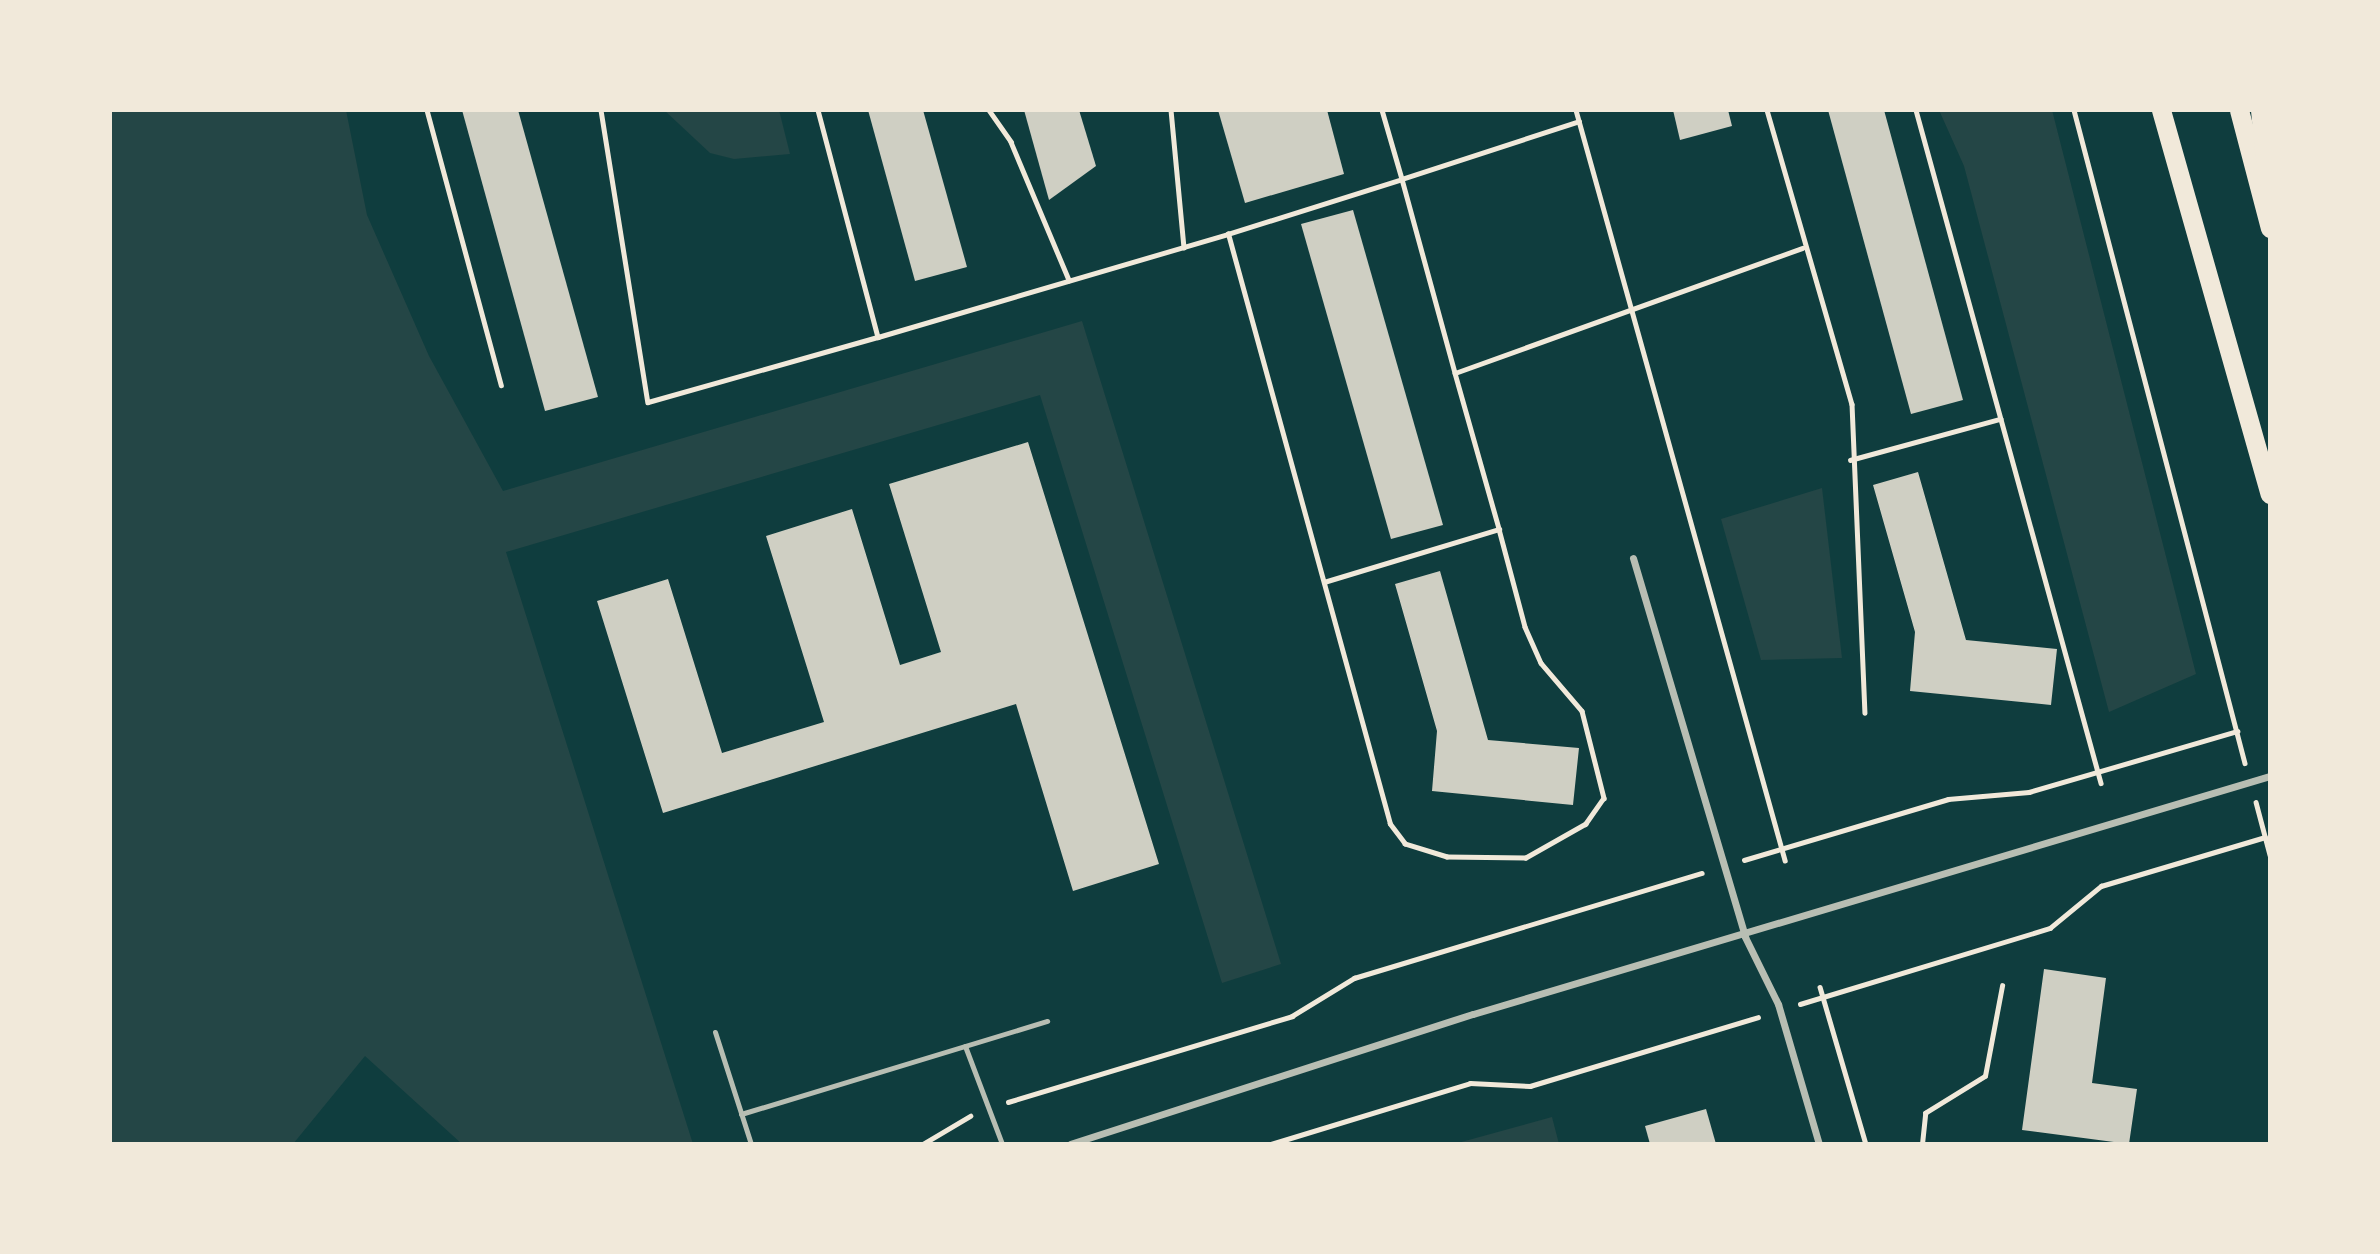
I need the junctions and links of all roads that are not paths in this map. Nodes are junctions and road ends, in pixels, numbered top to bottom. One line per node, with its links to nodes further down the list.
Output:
1 (2161, 110): 6 (highway)
2 (2239, 110): 5 (highway)
3 (2260, 110): 4 (highway)
4 (2270, 212)
5 (2270, 228)
6 (2270, 494)
7 (1633, 558): 9 (street)
8 (2270, 776): 9 (street)
9 (1745, 937): 16 (street); 17 (street)
10 (1047, 1021): 12 (lane)
11 (715, 1032): 13 (lane)
12 (965, 1045): 13 (lane); 15 (lane)
13 (741, 1114): 14 (lane)
14 (751, 1144)
15 (1002, 1144)
16 (1070, 1144)
17 (1819, 1144)

